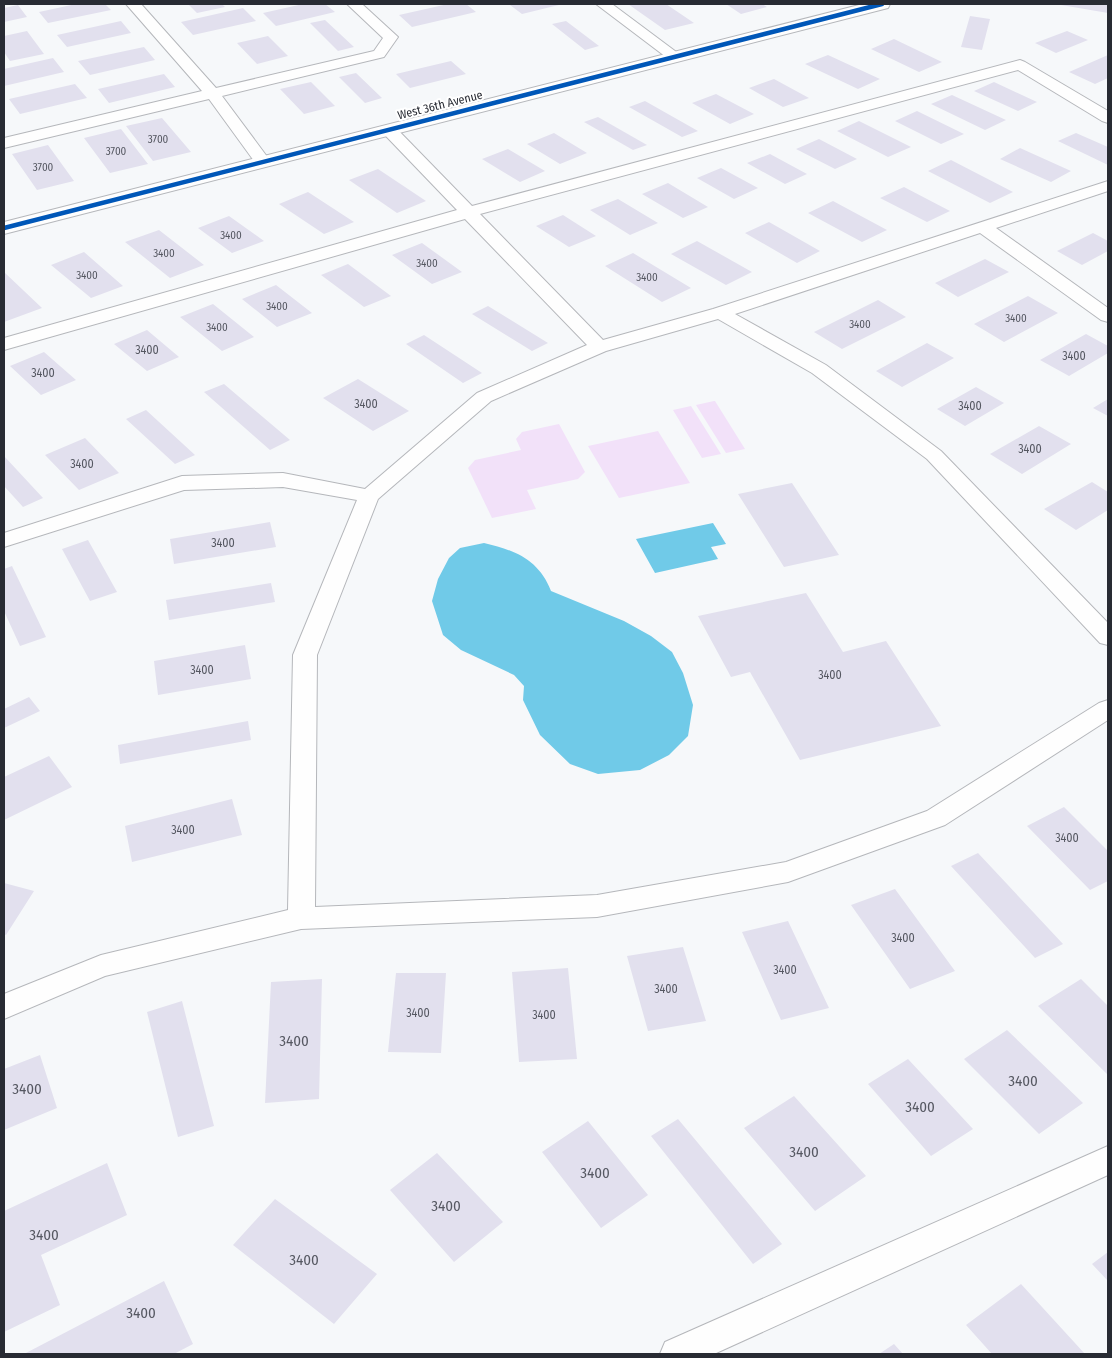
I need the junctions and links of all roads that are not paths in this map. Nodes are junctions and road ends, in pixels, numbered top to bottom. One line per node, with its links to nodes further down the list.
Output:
1 (133, 4): 6 (lane)
2 (354, 4): 6 (lane)
3 (603, 4): 5 (lane)
4 (882, 4): 5 (street, West 36th Avenue)
5 (675, 56): 8 (street, West 36th Avenue)
6 (212, 93): 9 (lane); 10 (lane)
7 (1108, 118): 12 (lane)
8 (389, 130): 10 (street, West 36th Avenue); 12 (lane)
9 (5, 140)
10 (263, 162): 13 (street, West 36th Avenue)
11 (1108, 186): 14 (lane)
12 (470, 212): 17 (lane); 18 (lane)
13 (4, 228)
14 (984, 228): 15 (lane); 16 (lane)
15 (720, 313): 18 (lane); 21 (lane)
16 (1108, 316)
17 (4, 344)
18 (599, 347): 19 (lane)
19 (369, 496): 20 (lane); 23 (lane)
20 (4, 540)
21 (1108, 637)
22 (1108, 709): 23 (lane)
23 (301, 918): 24 (lane)
24 (4, 1008)
25 (1108, 1160): 26 (lane)
26 (677, 1354)

